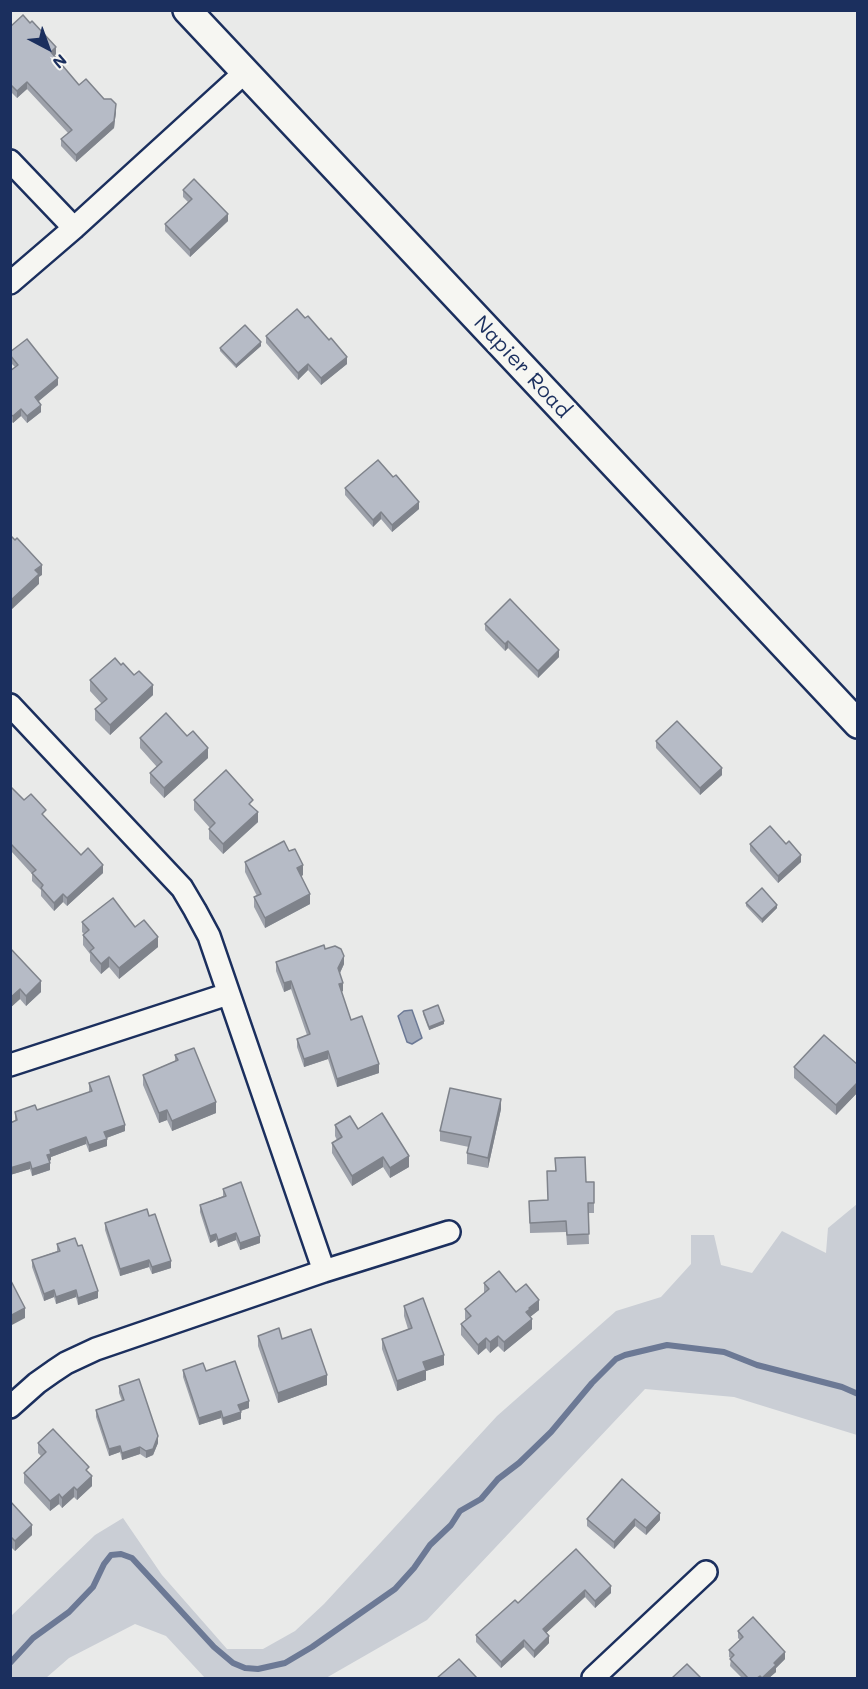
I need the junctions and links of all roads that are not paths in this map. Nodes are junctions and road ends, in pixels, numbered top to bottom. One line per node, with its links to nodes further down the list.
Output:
1 (187, 10): 2 (street, Napier Road)
2 (244, 73): 4 (street); 7 (street, Napier Road)
3 (10, 161): 4 (street)
4 (74, 228): 5 (street)
5 (10, 283)
6 (10, 705): 8 (street)
7 (858, 724)
8 (228, 994): 9 (street); 11 (street)
9 (10, 1065)
10 (449, 1232): 11 (street)
11 (324, 1271): 12 (street)
12 (10, 1407)
13 (706, 1572): 14 (street)
14 (593, 1678)

